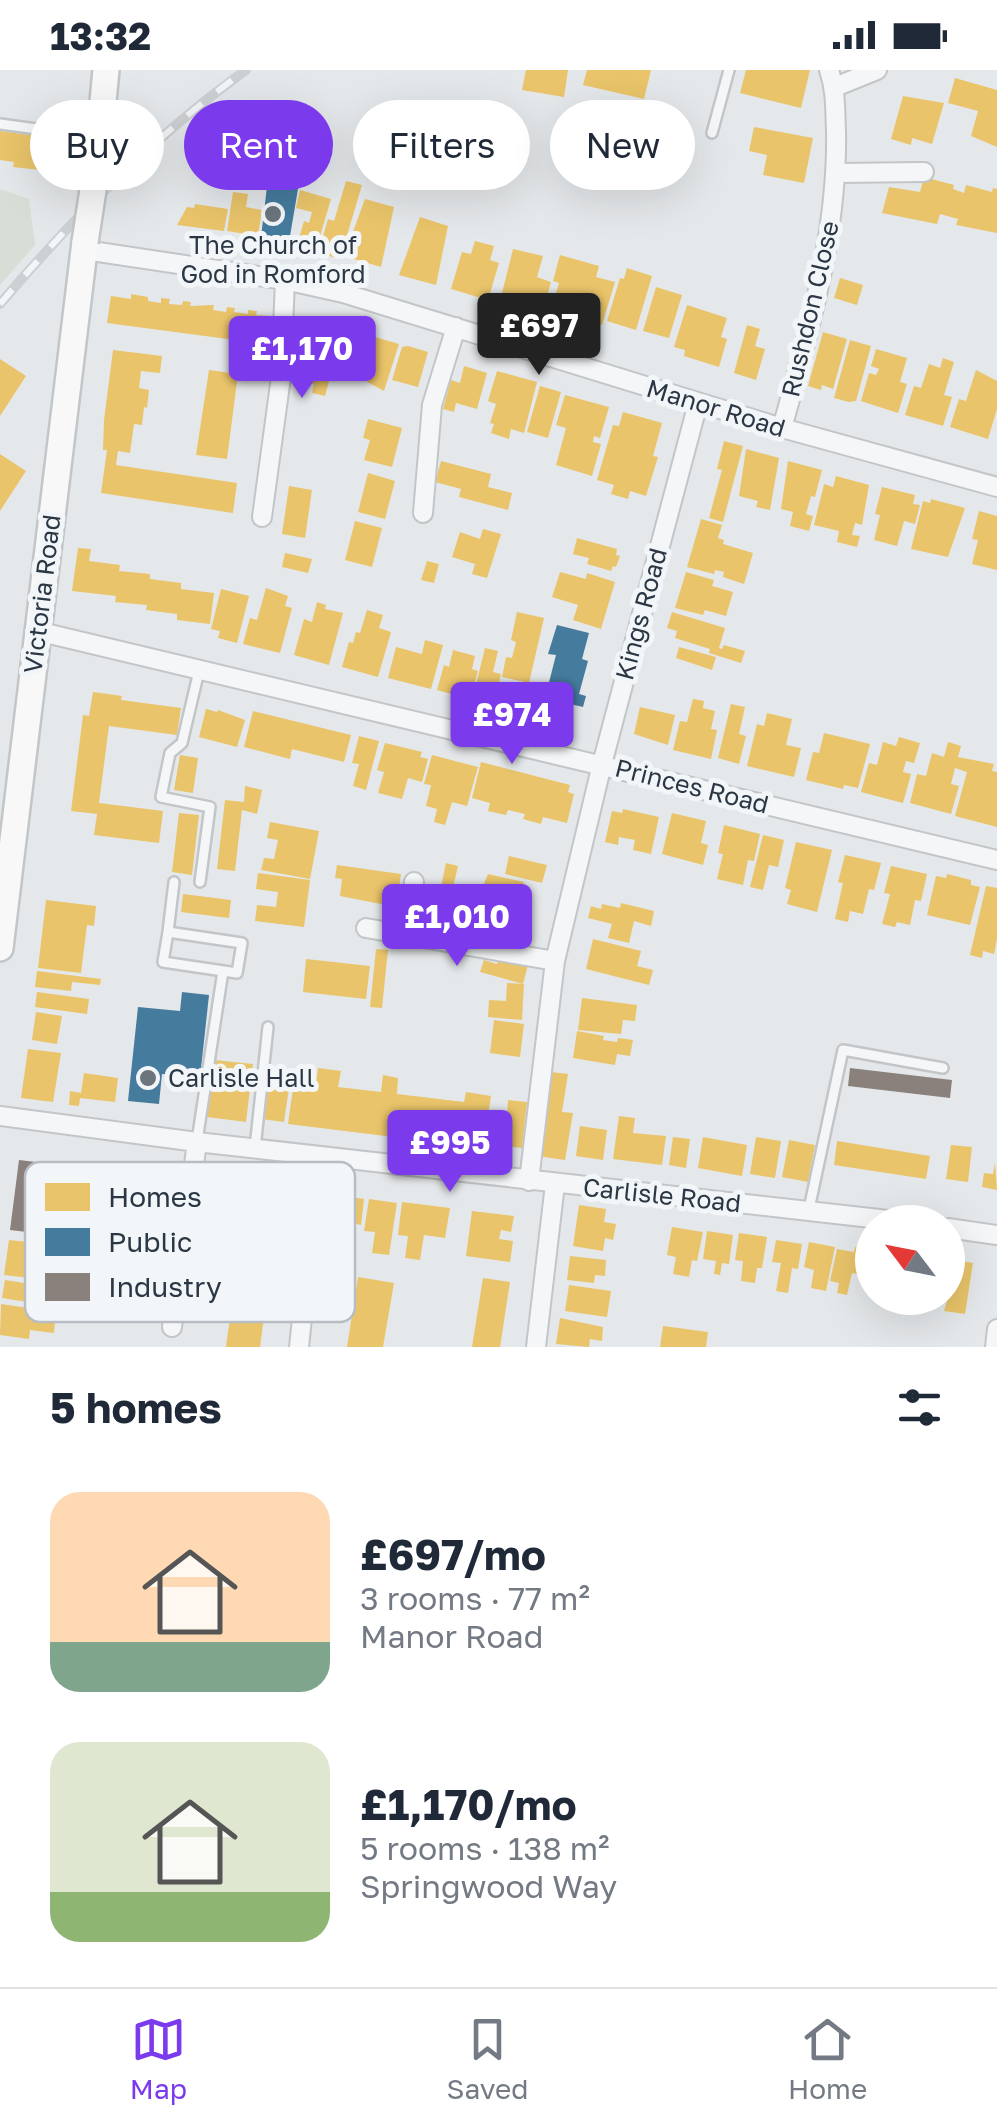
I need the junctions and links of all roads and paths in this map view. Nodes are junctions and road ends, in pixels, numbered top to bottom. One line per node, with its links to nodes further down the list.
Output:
1 (106, 70): 5 (street, Victoria Road)
2 (729, 70): 8 (lane)
3 (878, 70): 4 (street)
4 (832, 78): 10 (street, Rushdon Close)
5 (102, 100)
6 (0, 124): 7 (lane)
7 (30, 128)
8 (712, 133)
9 (924, 172): 10 (street)
10 (837, 173): 16 (street, Rushdon Close)
11 (93, 190): 12 (street, Victoria Road, bridge)
12 (85, 246): 13 (street, Manor Road); 20 (street, Victoria Road)
13 (285, 280): 14 (street, Manor Road); 19 (street)
14 (456, 327): 15 (street, Manor Road); 18 (street)
15 (698, 404): 16 (street, Manor Road); 22 (street, Kings Road)
16 (782, 428): 17 (street, Manor Road)
17 (997, 487)
18 (423, 513)
19 (262, 517)
20 (37, 631): 21 (street, Princes Road); 23 (street, Victoria Road)
21 (200, 668): 22 (street, Princes Road); 26 (lane)
22 (602, 764): 24 (street, Princes Road); 32 (street, Kings Road)
23 (8, 814): 31 (street, Victoria Road)
24 (997, 860)
25 (174, 882): 29 (lane)
26 (200, 882)
27 (414, 882): 30 (street)
28 (366, 928): 30 (street)
29 (168, 932): 33 (lane); 33 (lane)
30 (408, 936): 32 (street)
31 (0, 948)
32 (556, 962): 42 (street, Kings Road)
33 (223, 971): 37 (lane)
34 (268, 1028): 38 (lane)
35 (942, 1068): 44 (lane)
36 (0, 1116): 37 (street, Carlisle Road)
37 (196, 1142): 38 (street, Carlisle Road); 40 (street)
38 (255, 1148): 39 (street, Carlisle Road)
39 (319, 1156): 41 (street); 42 (street, Carlisle Road)
40 (193, 1162)
41 (318, 1162)
42 (529, 1181): 43 (street, Carlisle Road)
43 (555, 1184): 44 (street, Carlisle Road); 53 (street)
44 (809, 1209): 45 (street, Carlisle Road)
45 (855, 1215)
46 (965, 1230): 47 (street)
47 (997, 1235)
48 (173, 1322): 50 (street)
49 (302, 1322): 52 (street)
50 (172, 1327)
51 (997, 1329): 54 (street)
52 (299, 1347)
53 (536, 1347)
54 (995, 1347)

